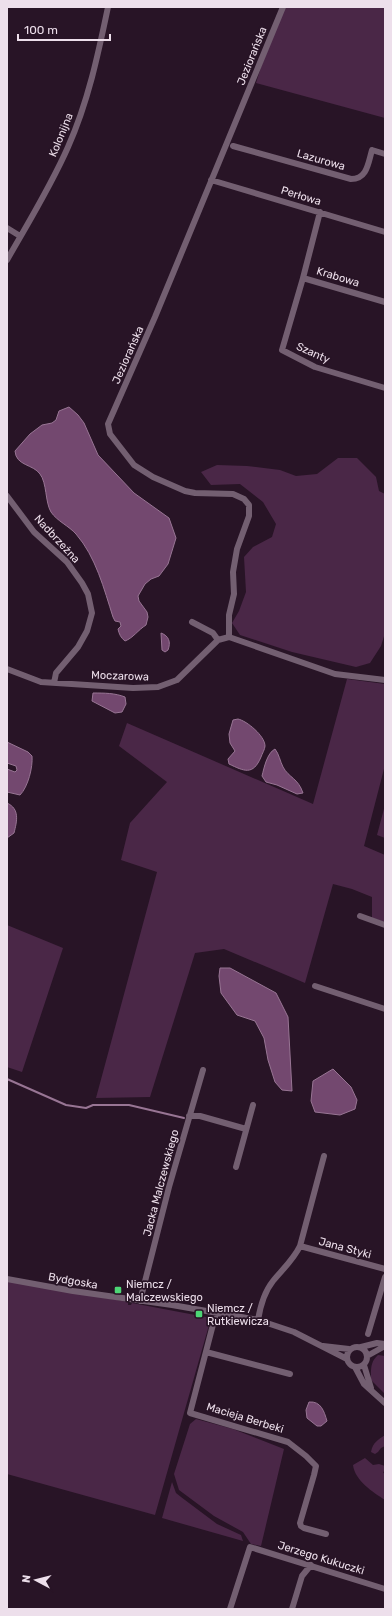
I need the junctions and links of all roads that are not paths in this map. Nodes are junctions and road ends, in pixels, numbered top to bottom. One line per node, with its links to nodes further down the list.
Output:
1 (108, 7): 9 (street, Kolonijna)
2 (283, 7): 5 (street, Jeziorańska)
3 (233, 146): 4 (street, Lazurowa)
4 (385, 154)
5 (211, 180): 6 (street, Perłowa); 16 (street, Jeziorańska)
6 (320, 212): 8 (street, Perłowa); 11 (street, Krabowa)
7 (7, 228): 9 (street)
8 (385, 232)
9 (20, 236): 10 (street, Kolonijna)
10 (7, 260)
11 (303, 278): 12 (street, Krabowa); 13 (street, Szanty)
12 (385, 302)
13 (385, 388)
14 (7, 496): 20 (street, Nadbrzeżna)
15 (192, 622): 17 (street)
16 (229, 637): 17 (street, Moczarowa); 19 (street)
17 (218, 640): 20 (street, Moczarowa)
18 (7, 669): 20 (street, Moczarowa)
19 (385, 680)
20 (54, 683)
21 (360, 916): 22 (street)
22 (385, 925)
23 (315, 986): 24 (street)
24 (385, 1009)
25 (203, 1070): 27 (street, Jacka Malczewskiego)
26 (253, 1105): 28 (street)
27 (189, 1116): 28 (street); 35 (street, Jacka Malczewskiego)
28 (246, 1129): 30 (street)
29 (324, 1156): 31 (street)
30 (236, 1167)
31 (300, 1246): 32 (street, Jana Styki); 37 (street)
32 (385, 1269)
33 (385, 1277): 38 (street)
34 (7, 1279): 35 (street, Bydgoska)
35 (140, 1301): 36 (street, Bydgoska)
36 (216, 1313): 37 (street, Bydgoska); 43 (street)
37 (258, 1320): 40 (street, Bydgoska)
38 (368, 1334)
39 (385, 1345): 41 (street); 44 (street)
40 (322, 1346): 42 (street, Bydgoska); 45 (street, Bydgoska)
41 (361, 1347): 42 (street); 44 (street)
42 (349, 1350): 45 (street)
43 (206, 1352): 48 (street); 51 (street, Macieja Berbeki)
44 (367, 1356): 46 (street)
45 (347, 1359): 47 (street)
46 (364, 1365): 47 (street); 49 (street)
47 (355, 1367): 49 (street)
48 (290, 1374)
49 (371, 1389): 50 (street)
50 (385, 1403)
51 (326, 1534)
52 (311, 1565): 53 (street, Jerzego Kukuczki); 54 (street, Jerzego Kukuczki); 55 (street)
53 (385, 1589)
54 (230, 1609)
55 (292, 1609)

